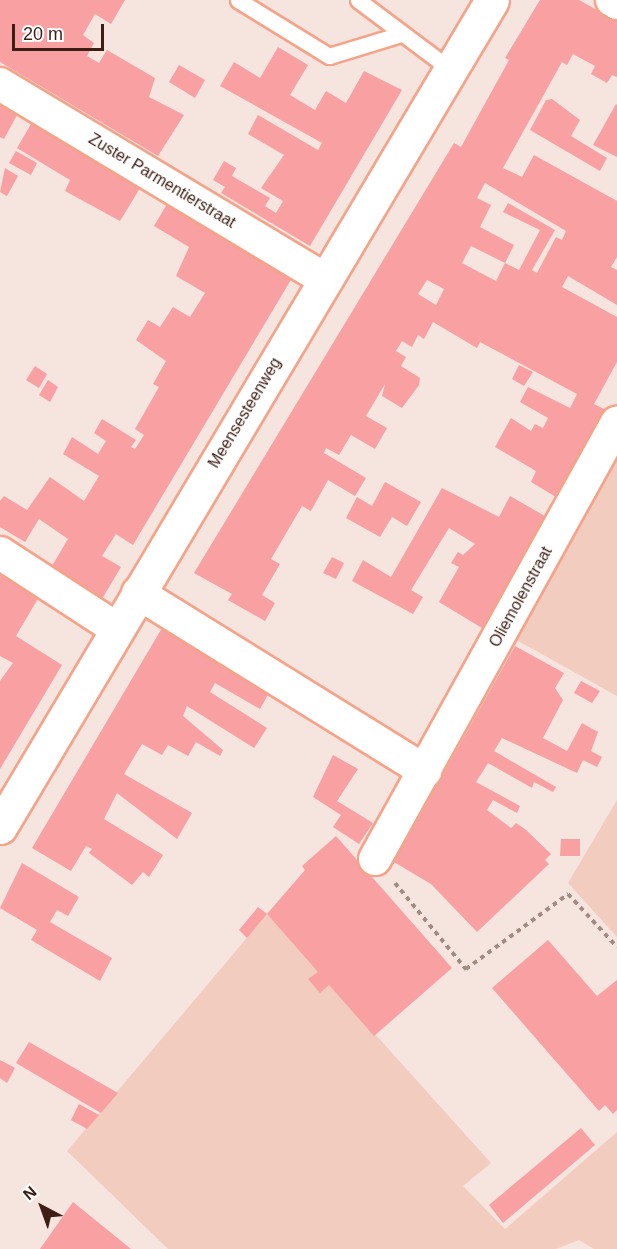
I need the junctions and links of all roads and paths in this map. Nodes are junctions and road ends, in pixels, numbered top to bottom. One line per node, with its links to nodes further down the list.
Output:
1 (238, 0): 6 (lane)
2 (358, 0): 6 (lane)
3 (492, 0): 7 (main road, Meensesteenweg)
4 (612, 0): 5 (street)
5 (617, 3)
6 (401, 34): 7 (lane)
7 (450, 69): 9 (main road, Meensesteenweg)
8 (0, 84): 9 (street, Zuster Parmentierstraat)
9 (325, 279): 12 (main road, Meensesteenweg)
10 (617, 423): 14 (street, Oliemolenstraat)
11 (0, 553): 13 (street)
12 (138, 593): 13 (main road, Meensesteenweg); 14 (street)
13 (117, 629): 15 (main road, Meensesteenweg)
14 (425, 771): 16 (street, Oliemolenstraat)
15 (0, 827)
16 (375, 860): 17 (path)
17 (617, 947)

